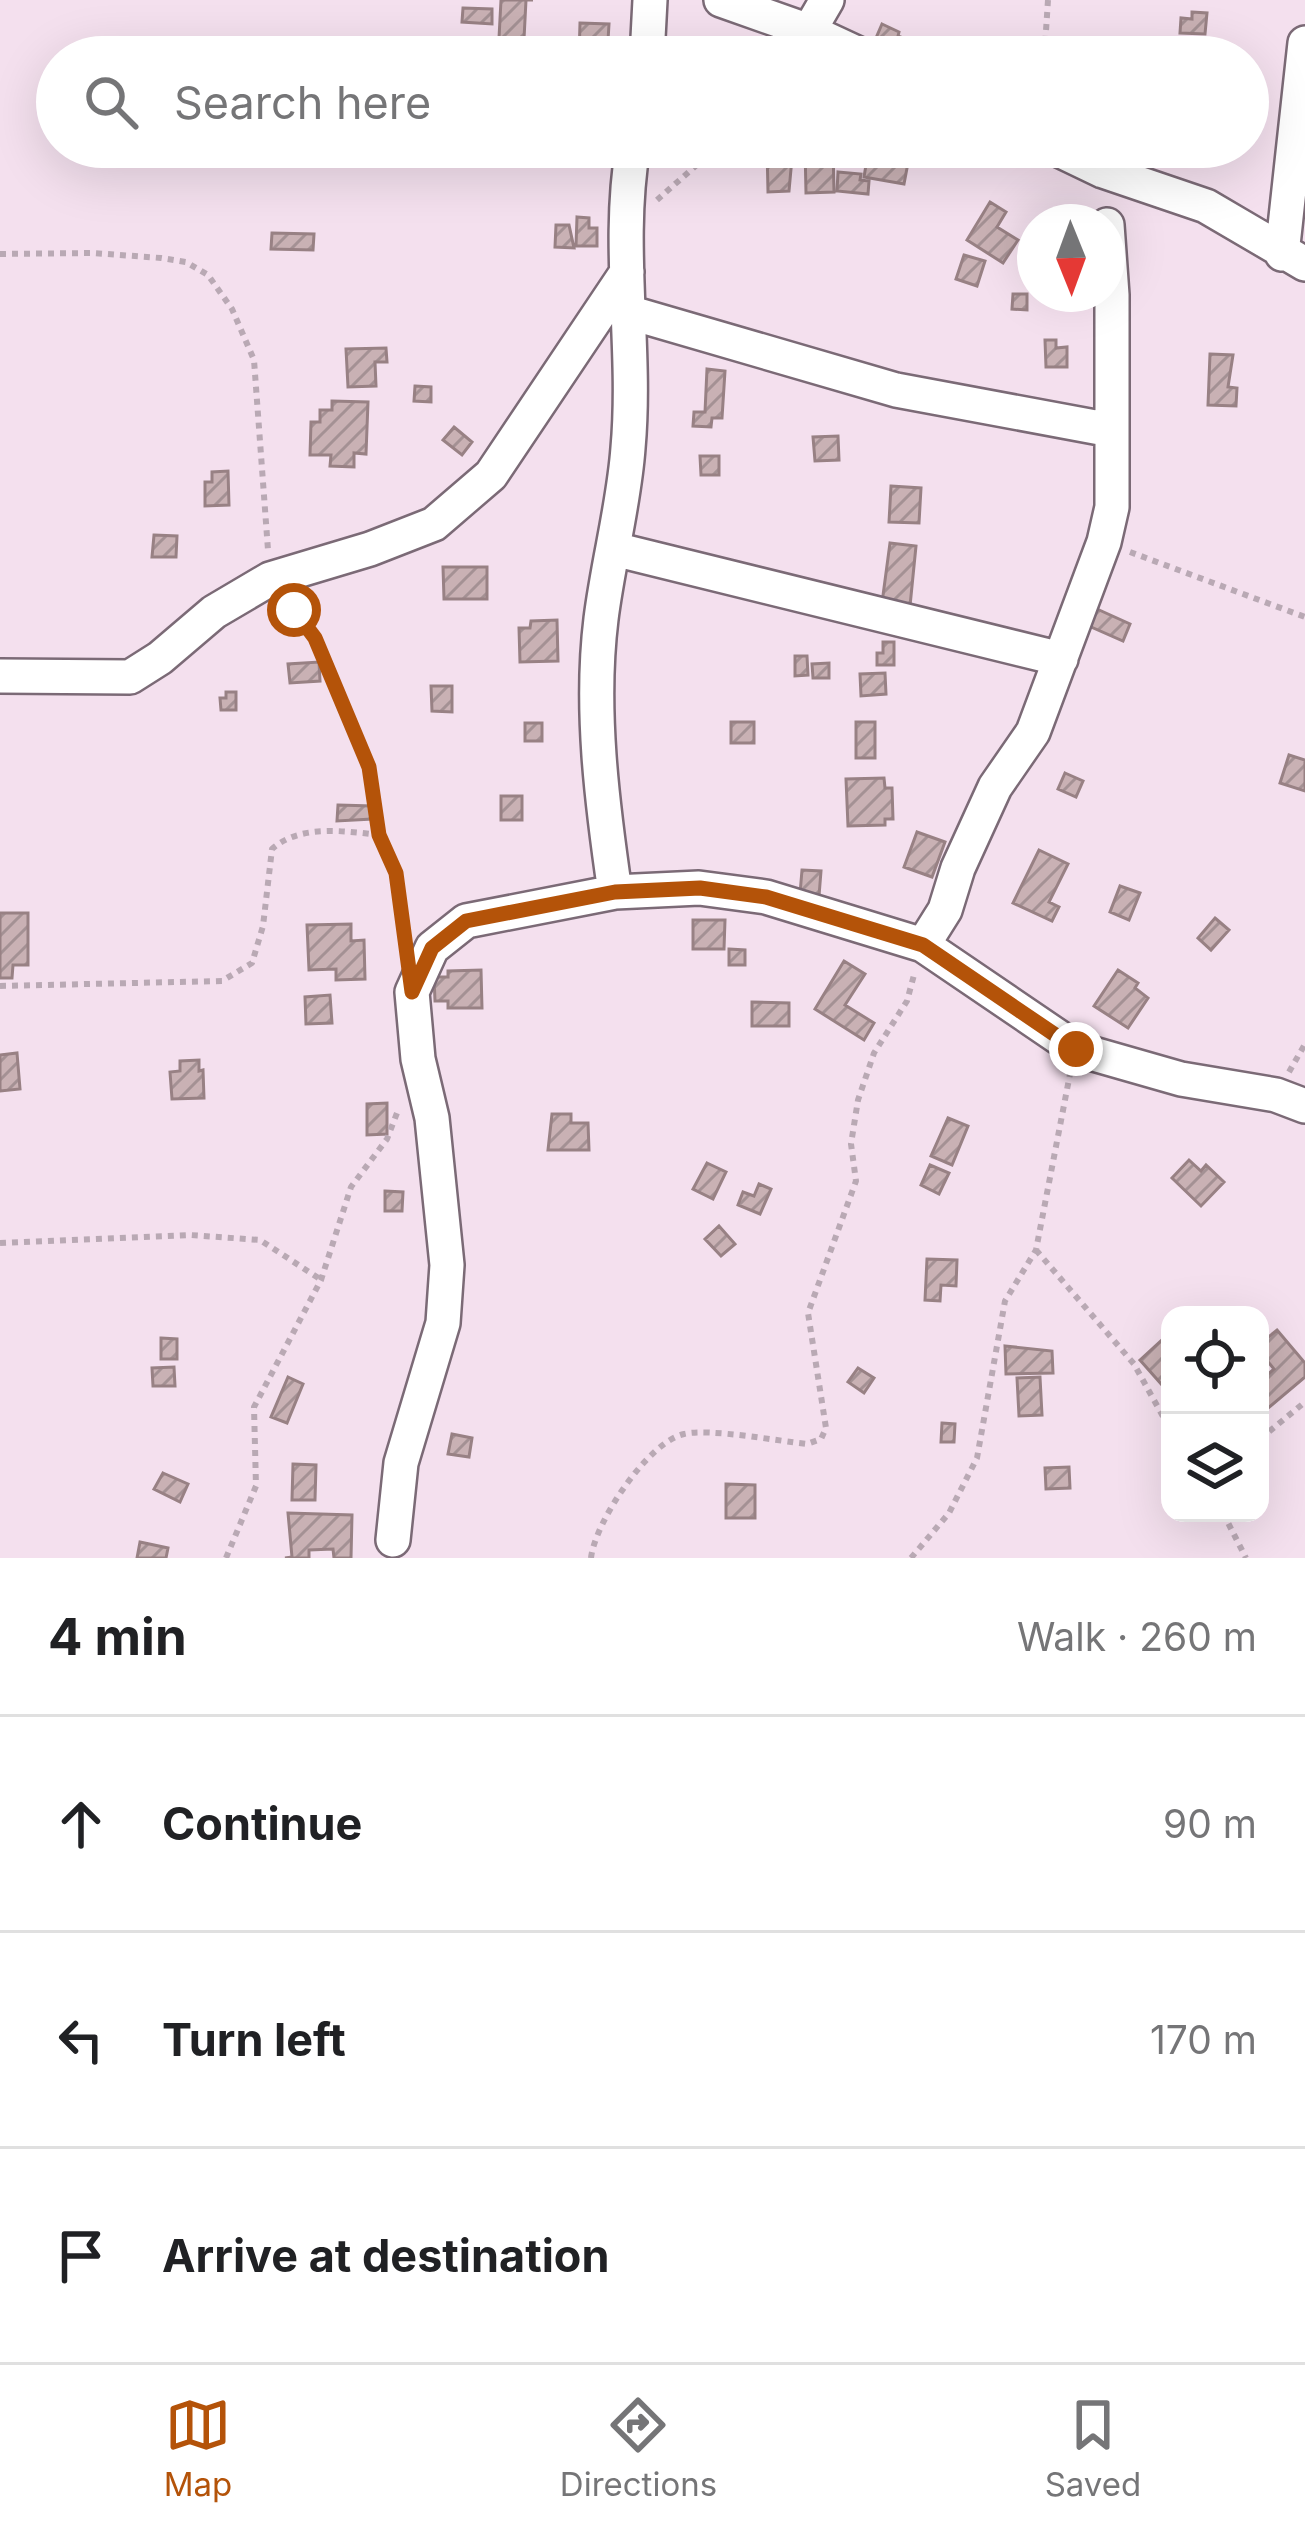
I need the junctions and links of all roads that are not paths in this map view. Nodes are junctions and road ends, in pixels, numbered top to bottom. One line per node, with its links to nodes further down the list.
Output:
1 (650, 0): 5 (street)
2 (721, 0): 4 (street)
3 (827, 0): 4 (street)
4 (809, 31): 6 (street)
5 (648, 36)
6 (820, 36)
7 (1305, 44): 12 (street)
8 (631, 168): 13 (street)
9 (1097, 168): 10 (street)
10 (1103, 171): 11 (street); 12 (street)
11 (1106, 204)
12 (1294, 259)
13 (627, 272): 14 (street); 19 (street)
14 (628, 312): 16 (street); 17 (street)
15 (1112, 312): 16 (street)
16 (1111, 430): 18 (street)
17 (614, 548): 18 (street); 20 (street)
18 (1061, 659): 21 (street)
19 (0, 676)
20 (615, 892): 21 (street); 23 (street)
21 (923, 945): 22 (street)
22 (1305, 1106)
23 (393, 1540)

